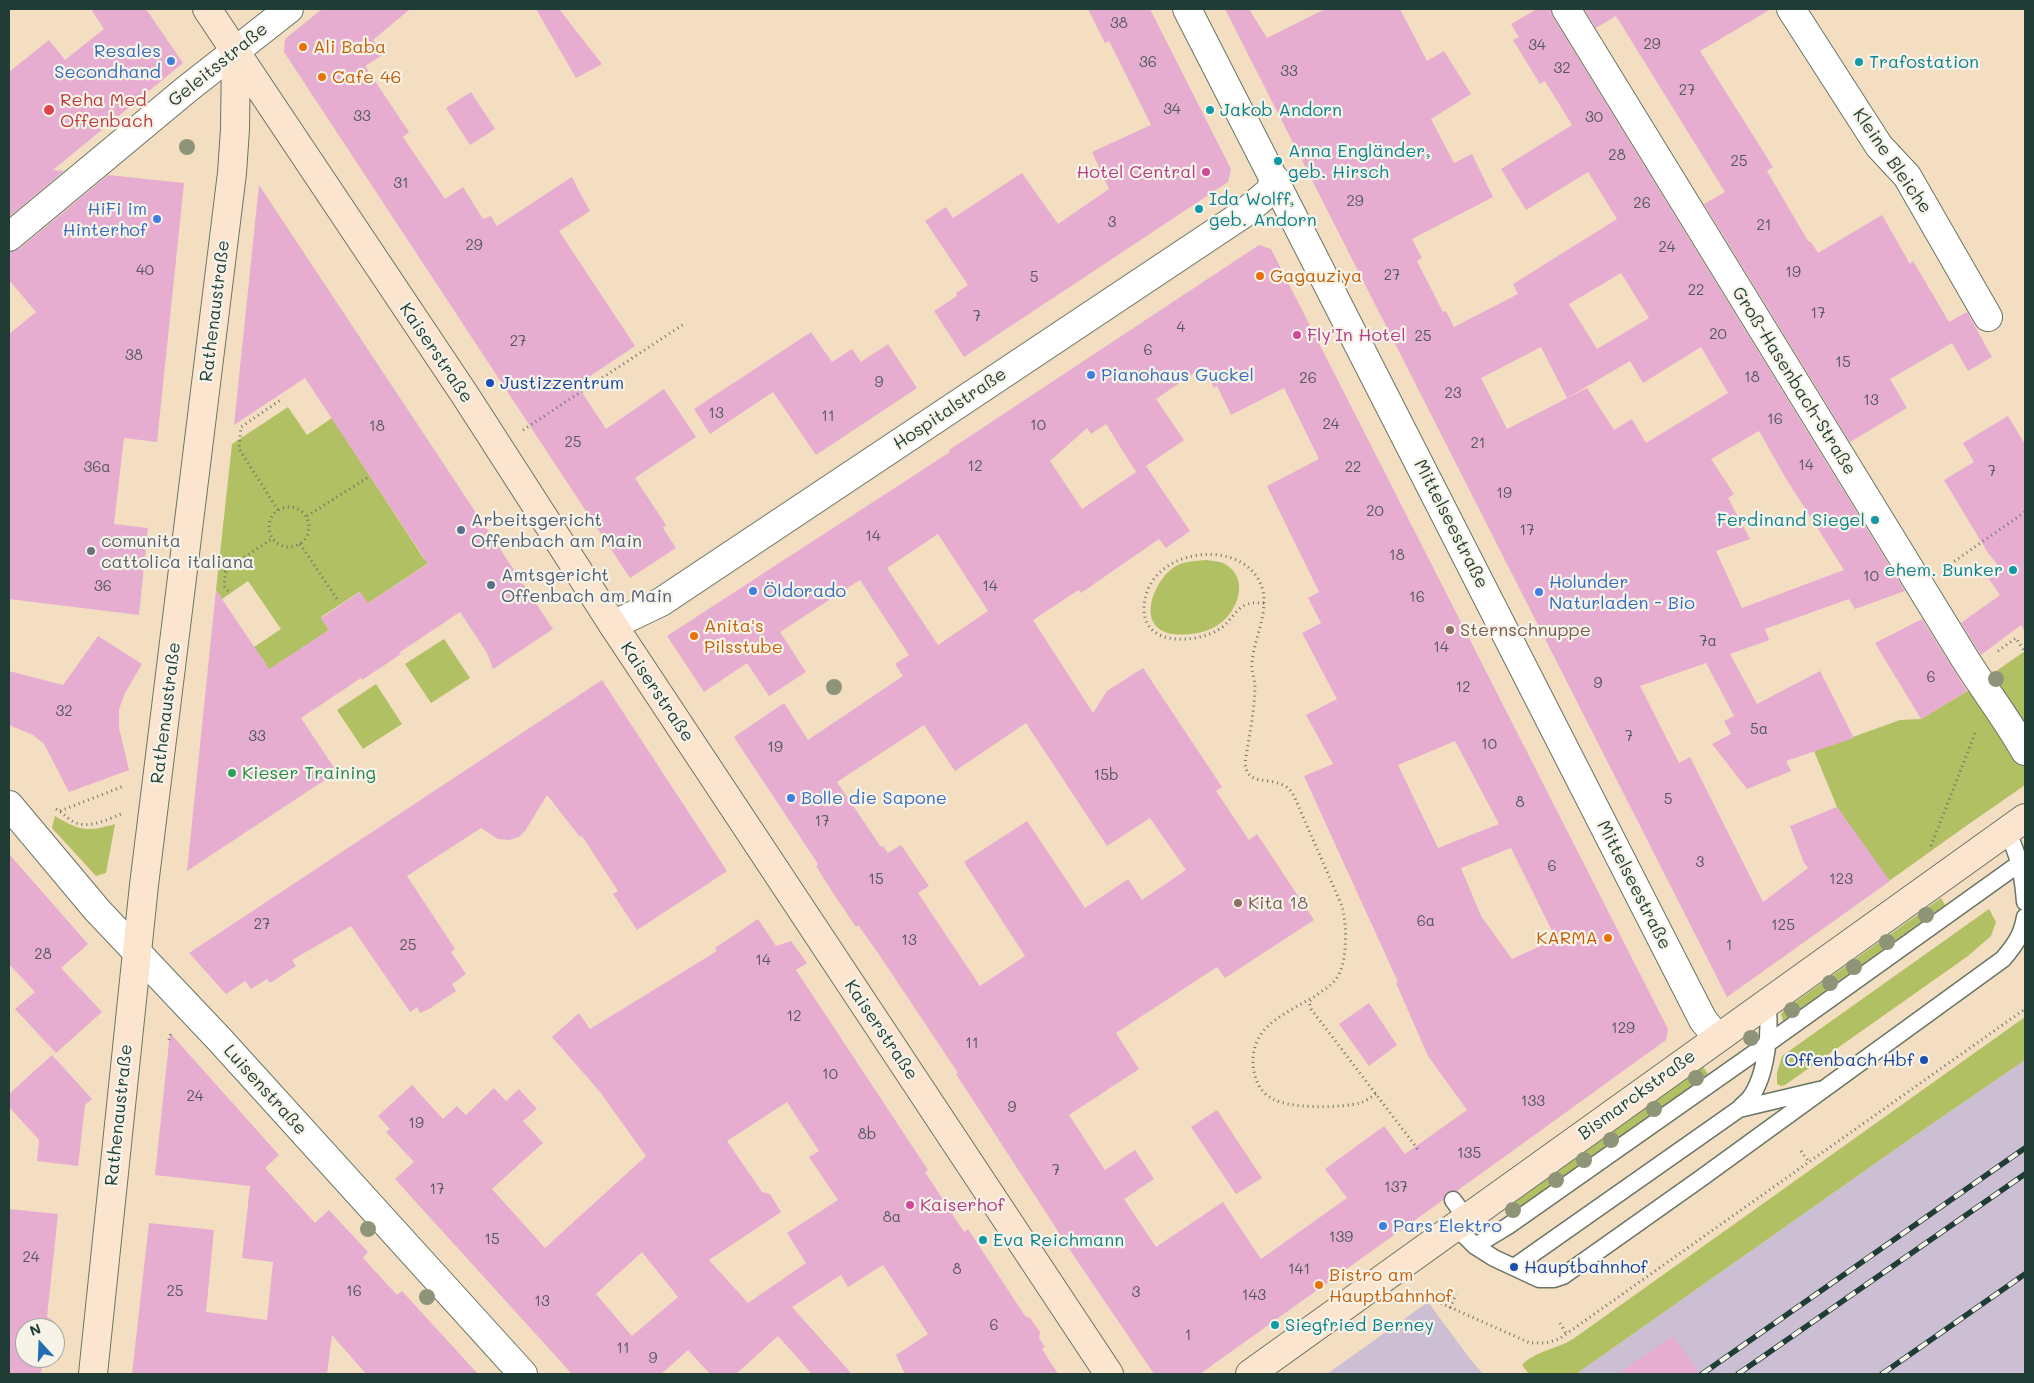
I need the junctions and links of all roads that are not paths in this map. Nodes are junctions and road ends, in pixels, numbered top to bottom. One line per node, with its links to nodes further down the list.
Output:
1 (207, 9): 6 (main road, Kaiserstraße)
2 (289, 9): 6 (street, Geleitsstraße)
3 (1187, 9): 7 (street, Mittelseestraße)
4 (1566, 9): 11 (street, Groß-Hasenbach-Straße)
5 (1791, 9): 9 (street, Kleine Bleiche)
6 (236, 52): 8 (street, Geleitsstraße); 10 (main road, Kaiserstraße); 17 (main road, Rathenaustraße)
7 (1275, 179): 10 (street, Hospitalstraße); 19 (street, Mittelseestraße)
8 (9, 237)
9 (1988, 316)
10 (613, 625): 28 (main road, Kaiserstraße)
11 (2025, 751)
12 (9, 805): 17 (street, Luisenstraße)
13 (2016, 824): 14 (lane); 18 (main road, Bismarckstraße)
14 (2020, 863): 15 (lane); 20 (lane)
15 (2025, 902)
16 (2025, 917): 21 (lane)
17 (137, 952): 26 (main road, Rathenaustraße); 27 (street, Luisenstraße)
18 (1766, 1002): 19 (main road, Bismarckstraße); 20 (lane)
19 (1717, 1037): 23 (main road, Bismarckstraße)
20 (1768, 1044): 22 (lane); 24 (lane)
21 (1826, 1088): 22 (lane); 25 (lane)
22 (1739, 1109): 25 (lane)
23 (1458, 1214): 24 (lane); 29 (main road, Bismarckstraße)
24 (1474, 1246): 25 (lane)
25 (1514, 1267)
26 (92, 1374)
27 (523, 1374)
28 (1109, 1374)
29 (1250, 1374)

